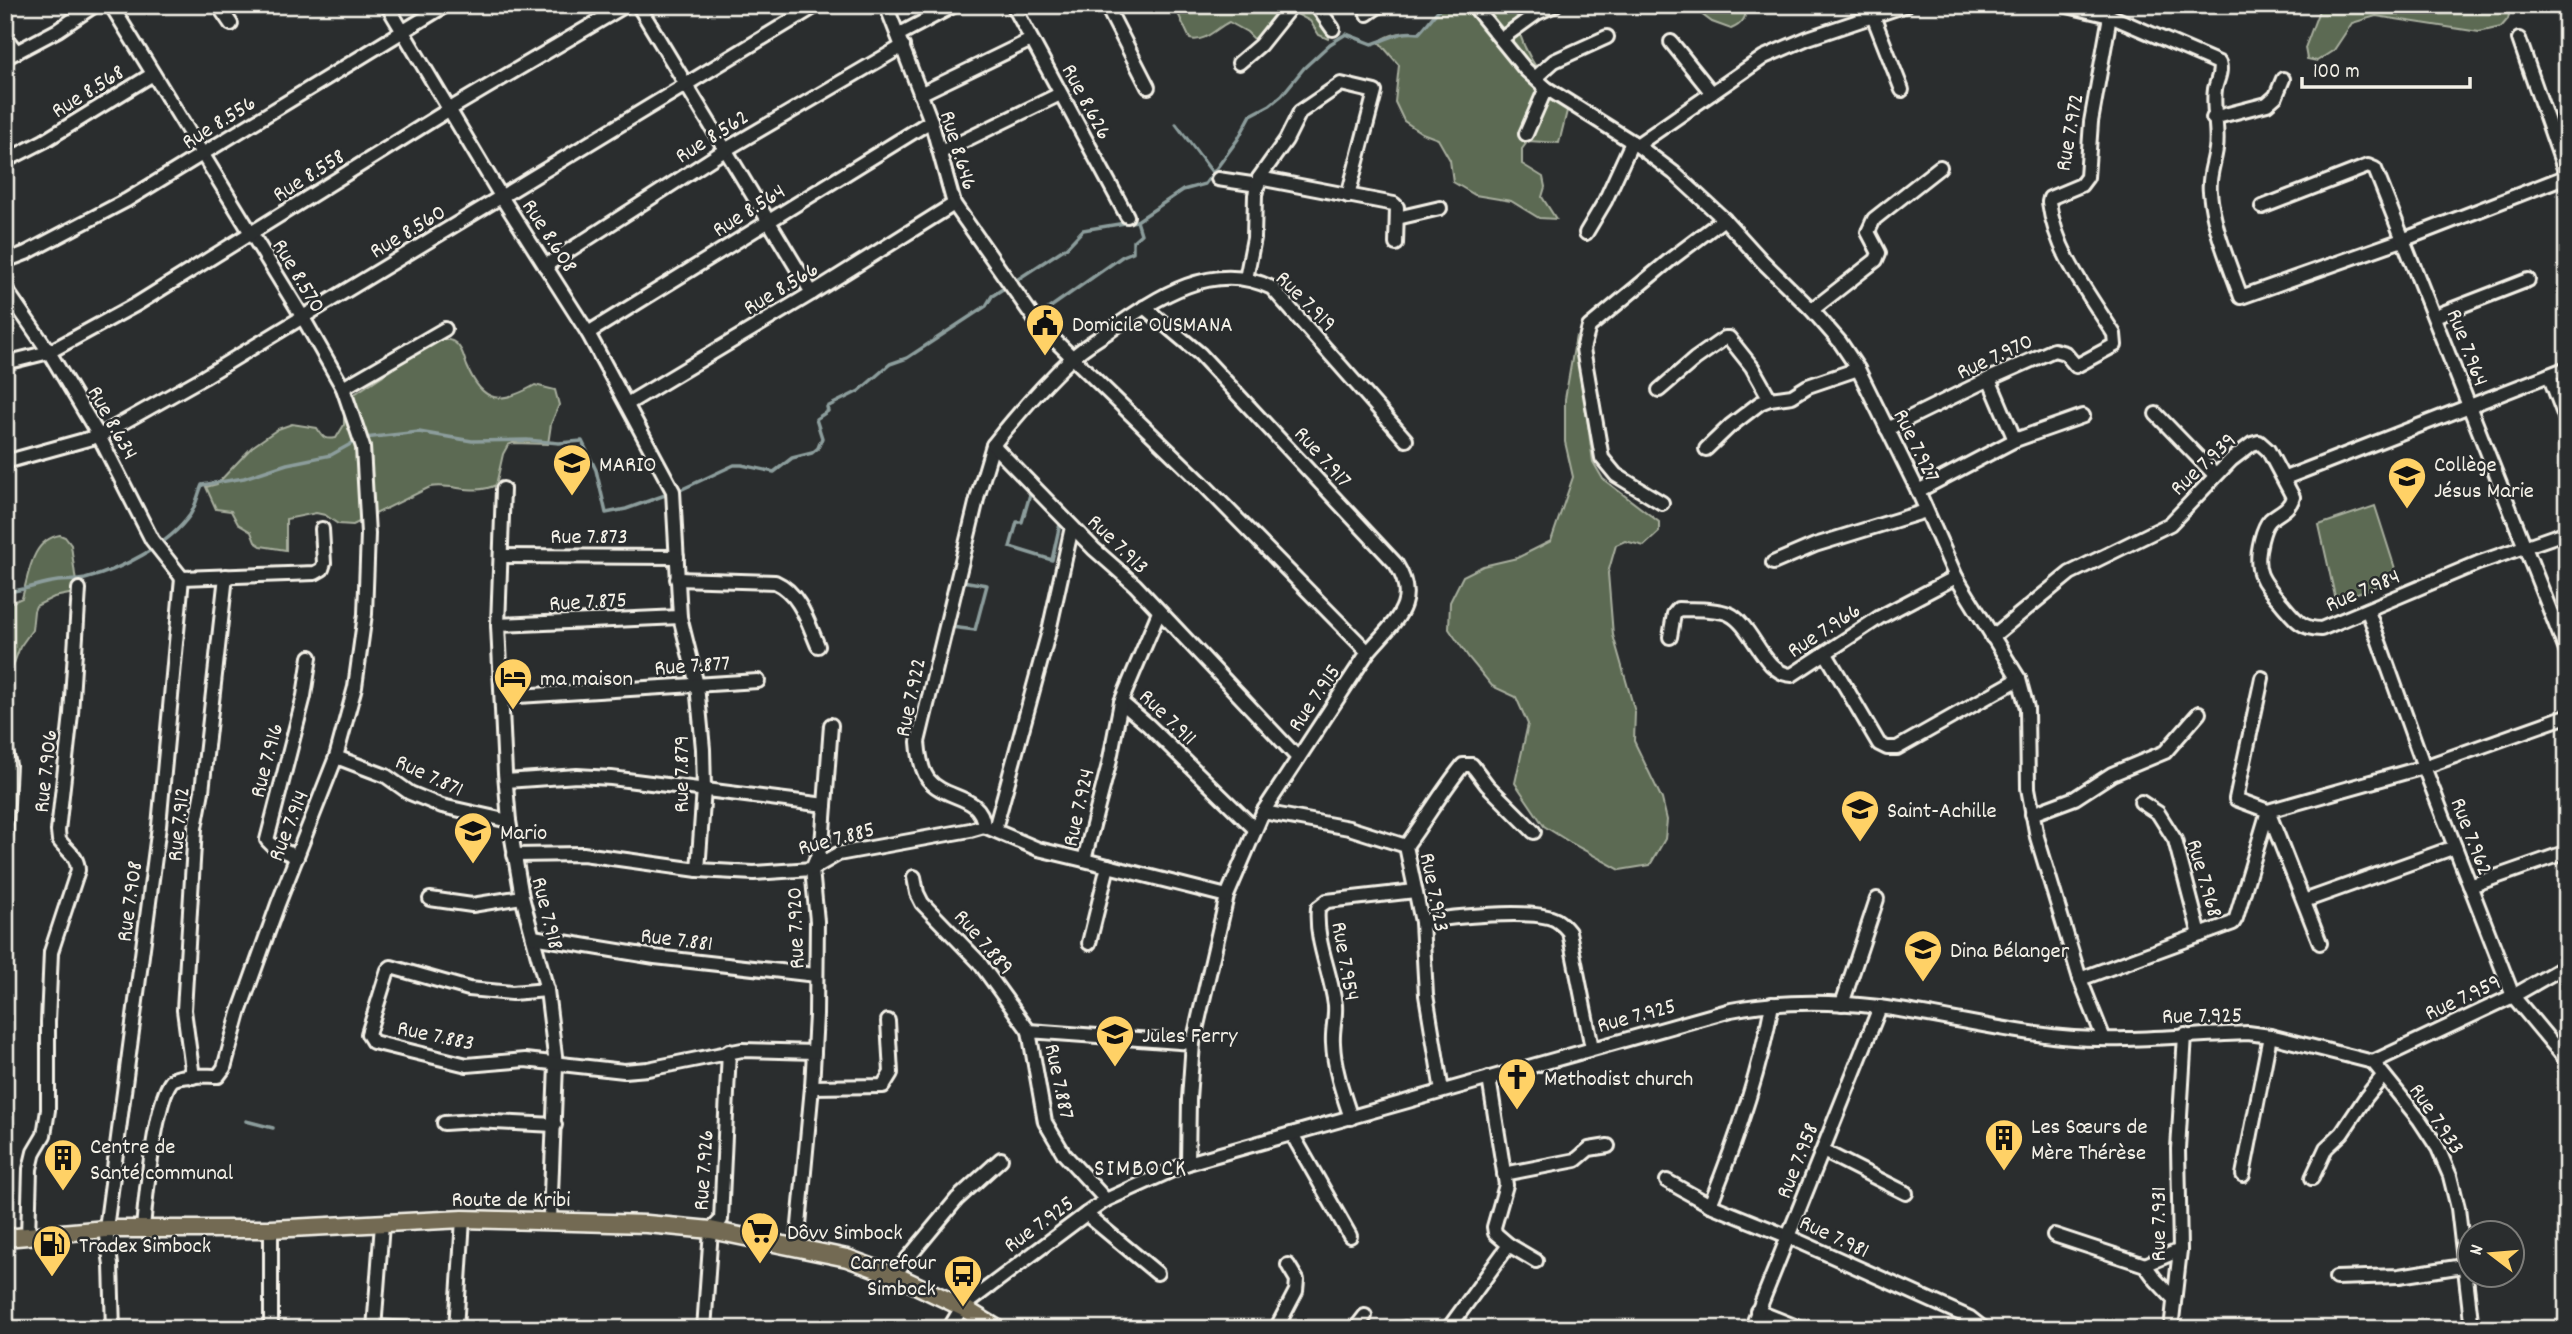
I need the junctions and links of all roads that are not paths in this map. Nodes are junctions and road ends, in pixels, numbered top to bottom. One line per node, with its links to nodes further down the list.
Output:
1 (111, 5): 35 (street, Rue 8.570)
2 (218, 5): 23 (street)
3 (387, 5): 25 (street, Rue 8.608)
4 (446, 5): 25 (street, Rue 8.556)
5 (626, 5): 45 (street, Rue 8.558)
6 (638, 5): 38 (street)
7 (817, 5): 38 (street, Rue 8.560)
8 (886, 5): 30 (street, Rue 8.646)
9 (955, 5): 30 (street, Rue 8.562)
10 (1013, 5): 31 (street, Rue 8.626)
11 (1106, 5): 39 (street)
12 (1292, 5): 34 (street)
13 (1316, 5): 24 (street)
14 (1380, 5): 20 (street)
15 (1555, 5): 28 (street)
16 (1906, 5): 21 (street)
17 (2063, 5): 22 (street)
18 (86, 8): 33 (street)
19 (1475, 8): 28 (street, Rue 7.927)
20 (1367, 13)
21 (1873, 16): 41 (street); 43 (street)
22 (2109, 16): 46 (street); 83 (street, Rue 7.972)
23 (231, 24)
24 (1333, 29)
25 (403, 32): 45 (street, Rue 8.608); 52 (street, Rue 8.556)
26 (5, 37): 33 (street)
27 (1607, 37): 36 (street)
28 (1501, 39): 36 (street, Rue 7.927)
29 (2519, 39): 55 (street)
30 (900, 40): 42 (street, Rue 8.646); 50 (street, Rue 8.562)
31 (1031, 40): 42 (street); 44 (street, Rue 8.626)
32 (1671, 42): 43 (street)
33 (11, 55)
34 (1239, 63)
35 (153, 74): 52 (street, Rue 8.570); 53 (street, Rue 8.568)
36 (1535, 78): 40 (street, Rue 7.927)
37 (2283, 79): 46 (street)
38 (685, 85): 50 (street); 59 (street, Rue 8.560)
39 (1148, 86)
40 (1546, 88): 48 (street); 49 (street, Rue 7.927)
41 (1902, 90)
42 (920, 93): 47 (street, Rue 8.646)
43 (1712, 93): 49 (street)
44 (1060, 94): 51 (street); 63 (street, Rue 8.626)
45 (450, 109): 59 (street, Rue 8.608); 68 (street, Rue 8.558)
46 (2213, 118): 69 (street)
47 (931, 121): 51 (street, Rue 8.646); 66 (street, Rue 8.564)
48 (1526, 134)
49 (1634, 144): 65 (street, Rue 7.927); 67 (street)
50 (725, 150): 66 (street); 72 (street, Rue 8.562)
51 (941, 152): 60 (street, Rue 8.646)
52 (203, 155): 68 (street, Rue 8.570); 71 (street, Rue 8.556)
53 (5, 161)
54 (1940, 167): 78 (street)
55 (2567, 177): 69 (street)
56 (1218, 178): 57 (street)
57 (1259, 181): 58 (street); 58 (street); 73 (street)
58 (1348, 195): 64 (street)
59 (502, 198): 72 (street, Rue 8.608); 79 (street, Rue 8.560)
60 (954, 204): 76 (street, Rue 8.566); 85 (street, Rue 8.646)
61 (2262, 207): 69 (street, Rue 7.964)
62 (1440, 208): 64 (street)
63 (1126, 216)
64 (1397, 218): 70 (street)
65 (1724, 219): 78 (street, Rue 7.927); 111 (street)
66 (768, 221): 76 (street); 82 (street, Rue 8.564)
67 (1586, 233)
68 (252, 235): 79 (street, Rue 8.570); 84 (street, Rue 8.558)
69 (2405, 239): 80 (street, Rue 7.964)
70 (1396, 244)
71 (5, 261)
72 (545, 266): 82 (street, Rue 8.608)
73 (1246, 279): 77 (street, Rue 7.919); 101 (street, Rue 7.919)
74 (2528, 280): 80 (street)
75 (5, 288): 84 (street, Rue 8.634)
76 (812, 293): 94 (street, Rue 8.566)
77 (1144, 307): 85 (street, Rue 7.919); 132 (street, Rue 7.917)
78 (1812, 310): 87 (street, Rue 7.927)
79 (302, 316): 91 (street, Rue 8.570); 100 (street, Rue 8.560)
80 (2435, 316): 95 (street, Rue 7.964)
81 (445, 329): 91 (street)
82 (588, 332): 94 (street, Rue 8.608)
83 (2115, 345): 90 (street, Rue 7.970)
84 (49, 352): 86 (street, Rue 8.558); 100 (street, Rue 8.634)
85 (1073, 357): 103 (street); 132 (street, Rue 7.915)
86 (5, 363)
87 (1858, 369): 93 (street); 99 (street, Rue 7.927)
88 (2567, 369): 89 (street)
89 (2549, 375): 95 (street); 98 (street)
90 (1989, 379): 99 (street, Rue 7.970); 102 (street)
91 (343, 388): 146 (street, Rue 7.914)
92 (1659, 390): 93 (street)
93 (1770, 399): 104 (street)
94 (627, 404): 110 (street, Rue 8.608)
95 (2469, 406): 107 (street); 116 (street, Rue 7.964)
96 (2157, 414): 106 (street)
97 (2083, 416): 102 (street)
98 (2567, 422)
99 (1887, 429): 109 (street, Rue 7.927)
100 (99, 436): 105 (street, Rue 8.560); 121 (street, Rue 8.634)
101 (1406, 440)
102 (2015, 440): 109 (street)
103 (993, 445): 113 (street, Rue 7.913); 157 (street, Rue 7.922)
104 (1706, 449)
105 (5, 462)
106 (2215, 475): 107 (street, Rue 7.939); 130 (street, Rue 7.939)
107 (2285, 478): 125 (street, Rue 7.984)
108 (503, 489): 117 (street, Rue 7.918)
109 (1918, 491): 112 (street, Rue 7.927)
110 (674, 493): 118 (street, Rue 7.879)
111 (1662, 503)
112 (1926, 511): 119 (street); 122 (street, Rue 7.927)
113 (1072, 527): 126 (street, Rue 7.913); 157 (street)
114 (322, 529): 120 (street)
115 (2567, 532): 116 (street, Rue 7.984)
116 (2524, 547): 125 (street, Rue 7.984); 133 (street, Rue 7.964)
117 (501, 556): 118 (street, Rue 7.873); 128 (street, Rue 7.918)
118 (677, 557): 123 (street, Rue 7.879)
119 (1773, 563)
120 (226, 576): 121 (street); 204 (street, Rue 7.912)
121 (182, 578): 228 (street, Rue 7.908)
122 (1956, 578): 130 (street, Rue 7.927); 134 (street, Rue 7.966)
123 (677, 579): 127 (street, Rue 7.879); 131 (street)
124 (79, 589): 235 (street, Rue 7.906)
125 (2368, 611): 148 (street, Rue 7.962)
126 (1159, 612): 141 (street, Rue 7.911); 147 (street, Rue 7.913)
127 (680, 617): 128 (street, Rue 7.875); 139 (street, Rue 7.879)
128 (498, 625): 140 (street, Rue 7.918)
129 (1670, 637): 134 (street, Rue 7.966)
130 (1992, 637): 137 (street, Rue 7.927)
131 (818, 646)
132 (1368, 652): 147 (street, Rue 7.915)
133 (2567, 653)
134 (1826, 654): 137 (street)
135 (310, 657): 165 (street, Rue 7.916)
136 (2262, 678): 153 (street)
137 (2019, 679): 155 (street, Rue 7.927)
138 (758, 681): 139 (street, Rue 7.877)
139 (697, 685): 140 (street, Rue 7.877); 150 (street, Rue 7.879)
140 (502, 697): 149 (street, Rue 7.918)
141 (1121, 702): 158 (street, Rue 7.911); 166 (street, Rue 7.924)
142 (2199, 713): 155 (street)
143 (2567, 716): 148 (street)
144 (831, 725): 152 (street, Rue 7.920)
145 (5, 746): 160 (street)
146 (336, 757): 156 (street, Rue 7.871); 165 (street, Rue 7.914)
147 (1297, 758): 154 (street, Rue 7.915)
148 (2424, 767): 153 (street); 162 (street, Rue 7.962)
149 (506, 781): 150 (street); 156 (street, Rue 7.918)
150 (704, 789): 152 (street); 169 (street, Rue 7.879)
151 (2141, 802): 179 (street, Rue 7.968)
152 (825, 805): 168 (street, Rue 7.920)
153 (2268, 811): 177 (street); 179 (street)
154 (1263, 812): 158 (street, Rue 7.915); 161 (street, Rue 7.923)
155 (2032, 814): 185 (street, Rue 7.927)
156 (509, 821): 164 (street, Rue 7.918)
157 (989, 828): 166 (street, Rue 7.922); 168 (street, Rue 7.885)
158 (1255, 829): 173 (street, Rue 7.915)
159 (1534, 832): 161 (street)
160 (5, 842)
161 (1406, 846): 172 (street, Rue 7.923)
162 (2455, 847): 171 (street, Rue 7.962); 177 (street)
163 (2567, 852): 171 (street)
164 (514, 855): 169 (street); 174 (street, Rue 7.918)
165 (298, 857): 204 (street, Rue 7.914)
166 (1084, 860): 167 (street, Rue 7.924)
167 (1108, 866): 173 (street, Rue 7.924); 181 (street)
168 (812, 869): 169 (street, Rue 7.885); 184 (street, Rue 7.920)
169 (698, 870)
170 (914, 877): 192 (street, Rue 7.889)
171 (2470, 886): 187 (street, Rue 7.962)
172 (1415, 891): 178 (street, Rue 7.923); 208 (street, Rue 7.954)
173 (1227, 896): 196 (street, Rue 7.915)
174 (522, 897): 176 (street); 180 (street, Rue 7.918)
175 (1877, 899): 189 (street)
176 (430, 900)
177 (2304, 901): 182 (street)
178 (1422, 922): 197 (street); 207 (street, Rue 7.923)
179 (2200, 935): 185 (street, Rue 7.968)
180 (533, 937): 184 (street, Rue 7.881); 186 (street, Rue 7.918)
181 (1089, 943)
182 (2320, 943)
183 (2567, 965): 187 (street, Rue 7.959)
184 (816, 975): 199 (street, Rue 7.920)
185 (2080, 979): 195 (street, Rue 7.927)
186 (547, 990): 202 (street, Rue 7.918); 202 (street, Rue 7.883)
187 (2513, 996): 200 (street, Rue 7.962); 201 (street, Rue 7.959)
188 (1772, 1004): 189 (street, Rue 7.925); 197 (street, Rue 7.925); 222 (street)
189 (1842, 1004): 190 (street, Rue 7.925)
190 (1880, 1007): 195 (street, Rue 7.925); 213 (street, Rue 7.958)
191 (888, 1021): 206 (street)
192 (1029, 1031): 196 (street, Rue 7.887); 221 (street, Rue 7.887)
193 (2185, 1035): 194 (street, Rue 7.925); 195 (street, Rue 7.925); 239 (street, Rue 7.931)
194 (2270, 1036): 201 (street, Rue 7.925); 217 (street)
195 (2104, 1039)
196 (1193, 1043): 215 (street, Rue 7.915)
197 (1592, 1048): 205 (street, Rue 7.925)
198 (729, 1052): 199 (street, Rue 7.883); 202 (street, Rue 7.883); 231 (street, Rue 7.926)
199 (814, 1052): 206 (street, Rue 7.920)
200 (2567, 1061)
201 (2373, 1062): 203 (street, Rue 7.933)
202 (556, 1064): 210 (street, Rue 7.918)
203 (2383, 1076): 218 (street); 224 (street, Rue 7.933)
204 (193, 1077): 229 (street, Rue 7.914)
205 (1489, 1078): 207 (street, Rue 7.925); 216 (street)
206 (812, 1087): 238 (street, Rue 7.920)
207 (1443, 1091): 208 (street, Rue 7.925)
208 (1351, 1118): 211 (street, Rue 7.925)
209 (444, 1123): 210 (street)
210 (555, 1125): 226 (street, Rue 7.918)
211 (1292, 1134): 215 (street, Rue 7.925); 233 (street)
212 (1608, 1146): 216 (street)
213 (1823, 1151): 220 (street); 234 (street, Rue 7.958)
214 (1001, 1160): 245 (street)
215 (1188, 1163): 221 (street, Rue 7.925)
216 (1504, 1174): 237 (street)
217 (2243, 1175)
218 (2312, 1178)
219 (1667, 1181): 222 (street, Rue 7.981)
220 (1906, 1192)
221 (1106, 1200): 223 (street, Rue 7.925)
222 (1710, 1205): 234 (street, Rue 7.981)
223 (1086, 1214): 244 (street); 249 (street, Rue 7.925)
224 (2459, 1218)
225 (463, 1219): 226 (main road, Route de Kribi); 227 (main road, Route de Kribi); 256 (street)
226 (550, 1220): 231 (main road, Route de Kribi)
227 (382, 1224): 230 (main road, Route de Kribi); 252 (street)
228 (106, 1228): 229 (main road, Route de Kribi); 235 (main road, Route de Kribi); 253 (street, Rue 7.908)
229 (143, 1228): 230 (main road, Route de Kribi)
230 (271, 1228): 254 (street)
231 (711, 1230): 238 (main road, Route de Kribi); 257 (street, Rue 7.926)
232 (2054, 1235): 242 (street)
233 (1350, 1236)
234 (1787, 1236): 250 (street, Rue 7.958); 265 (street, Rue 7.981)
235 (28, 1237): 236 (main road, Route de Kribi)
236 (5, 1238)
237 (1509, 1245): 240 (street); 262 (street)
238 (797, 1246): 245 (main road, Route de Kribi)
239 (2180, 1251): 242 (street); 248 (street, Rue 7.931)
240 (1536, 1261)
241 (1288, 1265): 260 (street)
242 (2145, 1265): 248 (street)
243 (2456, 1267): 246 (street)
244 (1157, 1273)
245 (894, 1275): 249 (main road, Route de Kribi)
246 (2336, 1278)
247 (2466, 1288): 267 (street, Rue 7.933)
248 (2174, 1300): 266 (street, Rue 7.931)
249 (962, 1307): 258 (street); 259 (main road, Route de Kribi)
250 (1757, 1311): 263 (street, Rue 7.958); 264 (street)
251 (1365, 1316): 261 (street)
252 (374, 1328): 255 (street)
253 (113, 1329)
254 (271, 1329)
255 (412, 1329)
256 (456, 1329)
257 (704, 1329)
258 (949, 1329)
259 (999, 1329)
260 (1276, 1329)
261 (1355, 1329)
262 (1448, 1329)
263 (1751, 1329)
264 (1802, 1329)
265 (1984, 1329)
266 (2171, 1329)
267 (2472, 1329)

